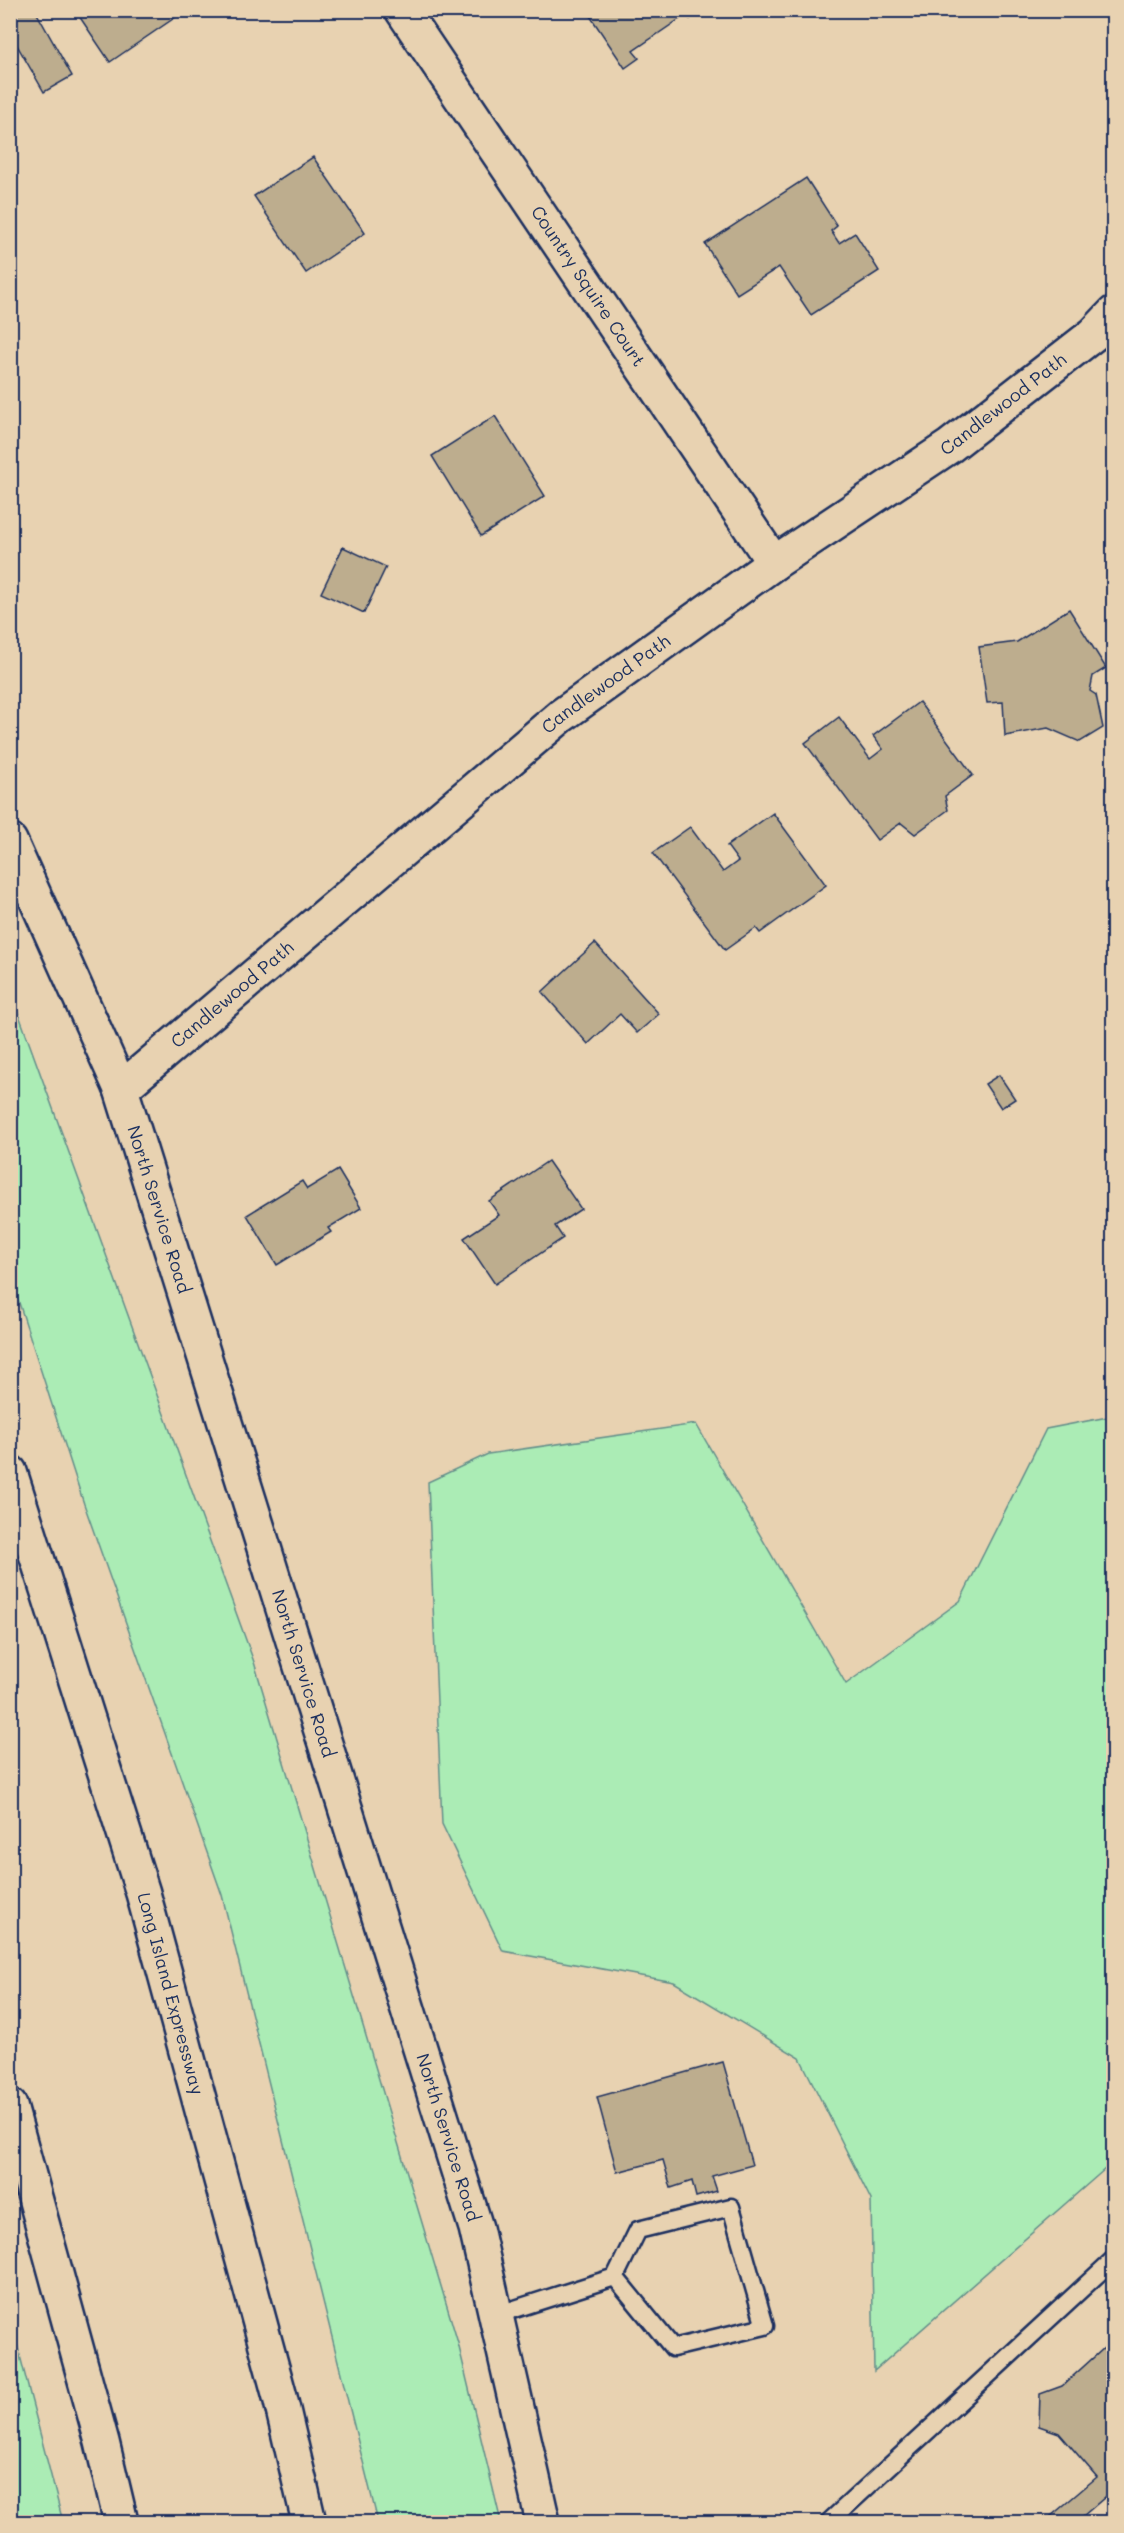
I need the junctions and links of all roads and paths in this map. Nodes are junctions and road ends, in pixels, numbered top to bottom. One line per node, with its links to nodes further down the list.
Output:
1 (402, 10): 3 (main road, Country Squire Court)
2 (1113, 313): 3 (main road, Candlewood Path)
3 (774, 563): 5 (main road, Candlewood Path)
4 (10, 841): 5 (main road, North Service Road)
5 (121, 1089): 10 (main road, North Service Road)
6 (10, 1472): 12 (main road, Long Island Expressway)
7 (10, 2106): 11 (main road)
8 (1113, 2259): 14 (lane)
9 (615, 2277): 9 (lane); 10 (lane)
10 (496, 2315): 13 (main road, North Service Road)
11 (121, 2523)
12 (309, 2523)
13 (543, 2523)
14 (829, 2523)

